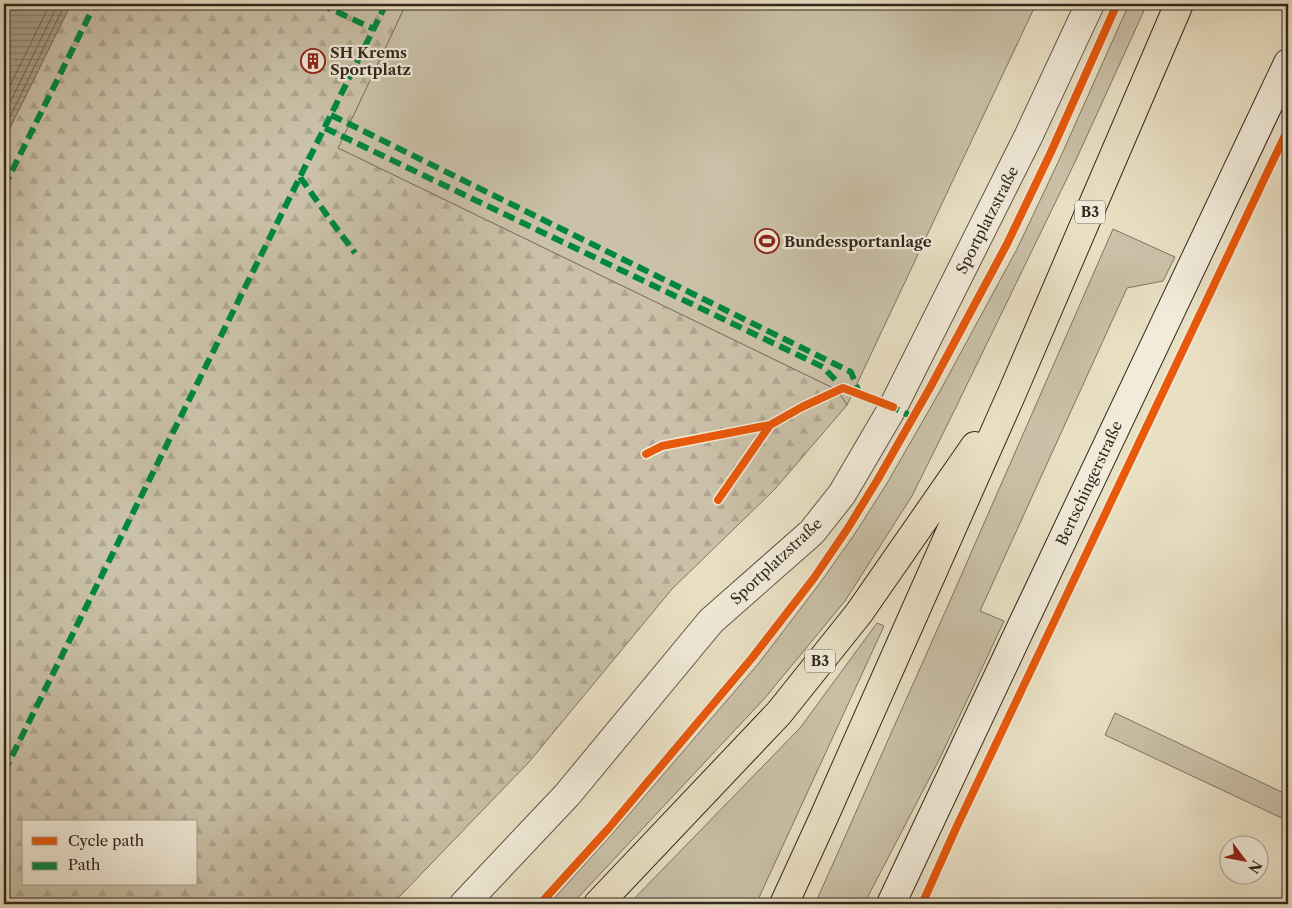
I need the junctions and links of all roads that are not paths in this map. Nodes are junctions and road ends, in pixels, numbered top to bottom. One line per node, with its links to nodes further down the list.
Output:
1 (1090, 4): 5 (street, Sportplatzstraße)
2 (1179, 4): 4 (highway, B3)
3 (1288, 63): 8 (street, Bertschingerstraße)
4 (1012, 393): 6 (highway, B3); 7 (highway, B3)
5 (464, 904)
6 (598, 904)
7 (784, 904)
8 (891, 904)

